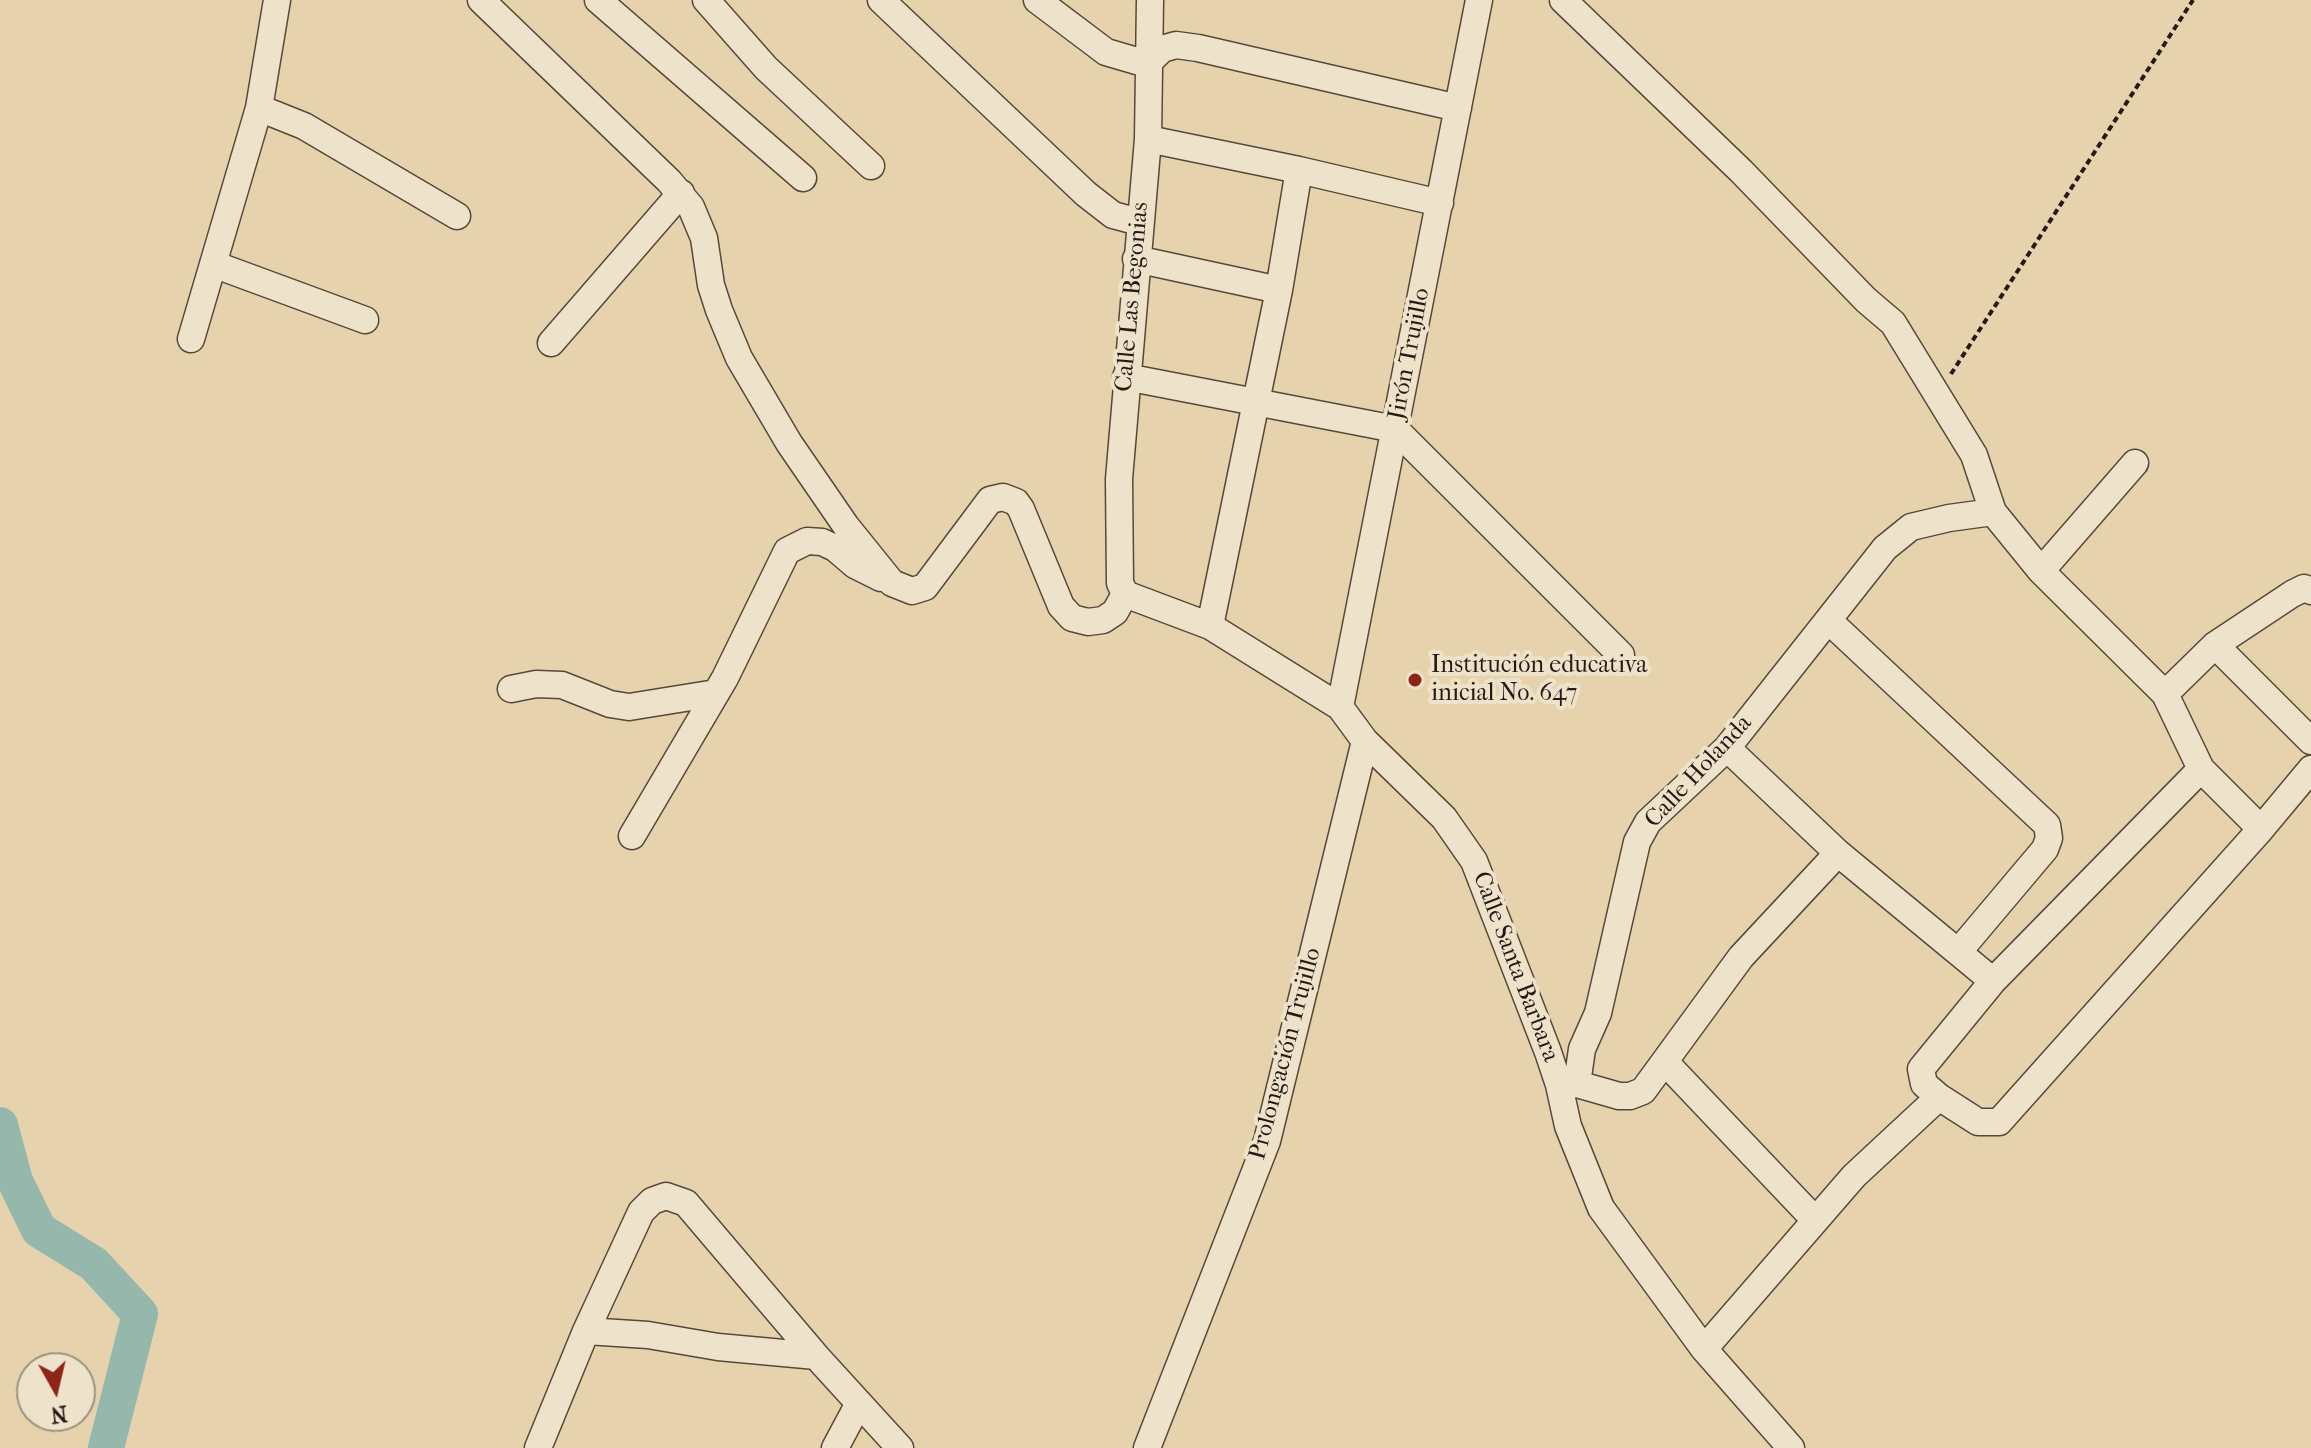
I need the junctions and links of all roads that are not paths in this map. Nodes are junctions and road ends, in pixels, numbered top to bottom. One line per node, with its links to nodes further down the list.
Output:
1 (277, 0): 11 (street)
2 (481, 0): 17 (street)
3 (598, 0): 16 (street)
4 (706, 0): 14 (street)
5 (881, 0): 20 (street)
6 (1037, 0): 10 (street)
7 (1150, 0): 10 (street, Calle Las Begonias)
8 (1479, 0): 12 (street, Jirón Trujillo)
9 (1563, 0): 31 (street)
10 (1147, 64): 12 (street); 13 (street, Calle Las Begonias)
11 (259, 108): 19 (street); 22 (street)
12 (1458, 108): 18 (street, Jirón Trujillo)
13 (1148, 139): 15 (street); 20 (street, Calle Las Begonias)
14 (871, 166)
15 (1299, 170): 18 (street); 23 (street)
16 (803, 178)
17 (681, 193): 26 (street); 33 (street)
18 (1440, 203): 29 (street, Jirón Trujillo)
19 (457, 216)
20 (1139, 222): 21 (street, Calle Las Begonias)
21 (1136, 259): 23 (street); 27 (street, Calle Las Begonias)
22 (213, 264): 24 (street); 25 (street)
23 (1279, 290): 28 (street)
24 (365, 320)
25 (191, 339)
26 (551, 343)
27 (1126, 377): 28 (street); 35 (street, Calle Las Begonias)
28 (1256, 403): 29 (street); 37 (street)
29 (1395, 429): 39 (street); 43 (street, Jirón Trujillo)
30 (2135, 463): 32 (street)
31 (1993, 512): 32 (street); 36 (street, Calle Holanda)
32 (2041, 571): 42 (street)
33 (892, 583): 35 (street); 41 (street)
34 (2311, 591): 38 (street)
35 (1125, 594): 37 (street, Calle Santa Barbara)
36 (1829, 621): 46 (street, Calle Holanda); 52 (street)
37 (1210, 626): 43 (street, Calle Santa Barbara)
38 (2215, 645): 42 (street); 45 (street)
39 (1621, 655)
40 (511, 689): 41 (street)
41 (716, 693): 50 (street)
42 (2165, 694): 47 (street)
43 (1340, 707): 44 (street, Calle Santa Barbara)
44 (1365, 741): 55 (street, Calle Santa Barbara); 67 (street, Prolongación Trujillo)
45 (2311, 741)
46 (1727, 748): 51 (street); 54 (street, Calle Holanda)
47 (2201, 769): 49 (street); 53 (street)
48 (2311, 769): 49 (street)
49 (2261, 829): 58 (street)
50 (632, 836)
51 (1838, 853): 52 (street); 56 (street)
52 (1959, 951): 53 (street)
53 (1993, 981): 58 (street)
54 (1582, 1049): 55 (street); 57 (street, Calle Holanda)
55 (1548, 1052): 57 (street, Calle Santa Barbara)
56 (1665, 1062): 57 (street); 59 (street)
57 (1568, 1085): 61 (street, Calle Santa Barbara)
58 (1939, 1097): 59 (street)
59 (1815, 1220): 61 (street)
60 (586, 1331): 62 (street); 62 (street); 64 (street)
61 (1704, 1349): 68 (street, Calle Santa Barbara)
62 (816, 1356): 63 (street)
63 (859, 1403): 65 (street); 66 (street)
64 (538, 1448)
65 (835, 1448)
66 (900, 1448)
67 (1147, 1448)
68 (1791, 1448)

